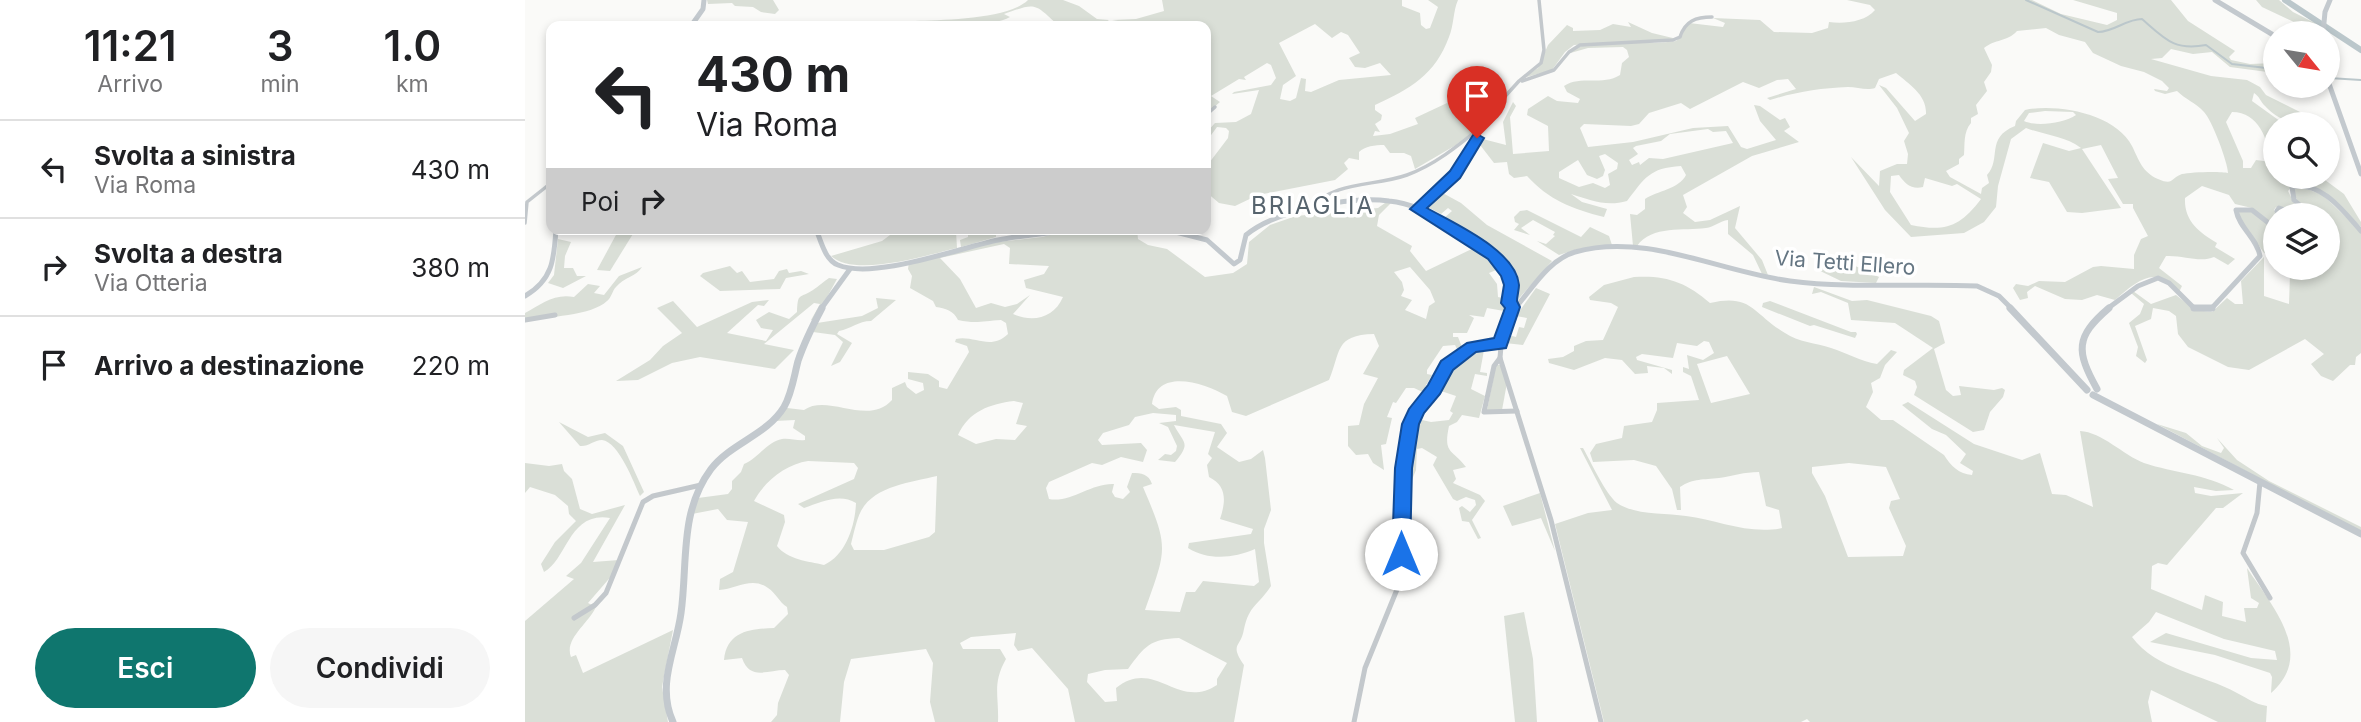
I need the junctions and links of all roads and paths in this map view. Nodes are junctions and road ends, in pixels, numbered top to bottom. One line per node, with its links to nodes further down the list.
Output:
1 (704, 0): 6 (main road)
2 (1539, 0): 9 (street)
3 (2215, 0): 8 (main road)
4 (2330, 0): 7 (main road)
5 (1711, 17): 9 (street)
6 (695, 21)
7 (2324, 21)
8 (2263, 29)
9 (1515, 85): 13 (street)
10 (2336, 98): 14 (main road)
11 (1215, 107): 12 (street)
12 (1211, 111)
13 (1482, 127): 19 (street); 20 (street)
14 (2359, 160): 15 (main road)
15 (2361, 174)
16 (546, 187): 23 (street)
17 (2297, 203): 18 (main road)
18 (2332, 203)
19 (1417, 209): 20 (main road); 33 (main road)
20 (1309, 210): 29 (main road)
21 (2340, 210): 24 (main road)
22 (2263, 219): 38 (main road)
23 (525, 223)
24 (2361, 231)
25 (555, 235): 32 (main road)
26 (819, 235): 31 (main road)
27 (1037, 235): 30 (street)
28 (1041, 235): 30 (main road)
29 (1187, 235)
30 (1032, 237): 31 (main road)
31 (850, 269): 41 (main road)
32 (525, 296)
33 (1513, 307): 36 (street); 38 (main road, Via Tetti Ellero)
34 (555, 315): 35 (street)
35 (525, 320)
36 (1500, 343): 37 (street); 46 (street)
37 (1500, 358): 39 (street); 39 (street)
38 (2092, 388): 40 (main road, Via Tetti Ellero)
39 (1517, 411): 47 (street)
40 (2260, 482): 42 (main road, Via Tetti Ellero); 43 (street)
41 (701, 485): 44 (street); 45 (main road)
42 (2361, 534)
43 (2270, 598)
44 (574, 618)
45 (673, 722)
46 (1354, 722)
47 (1601, 722)

